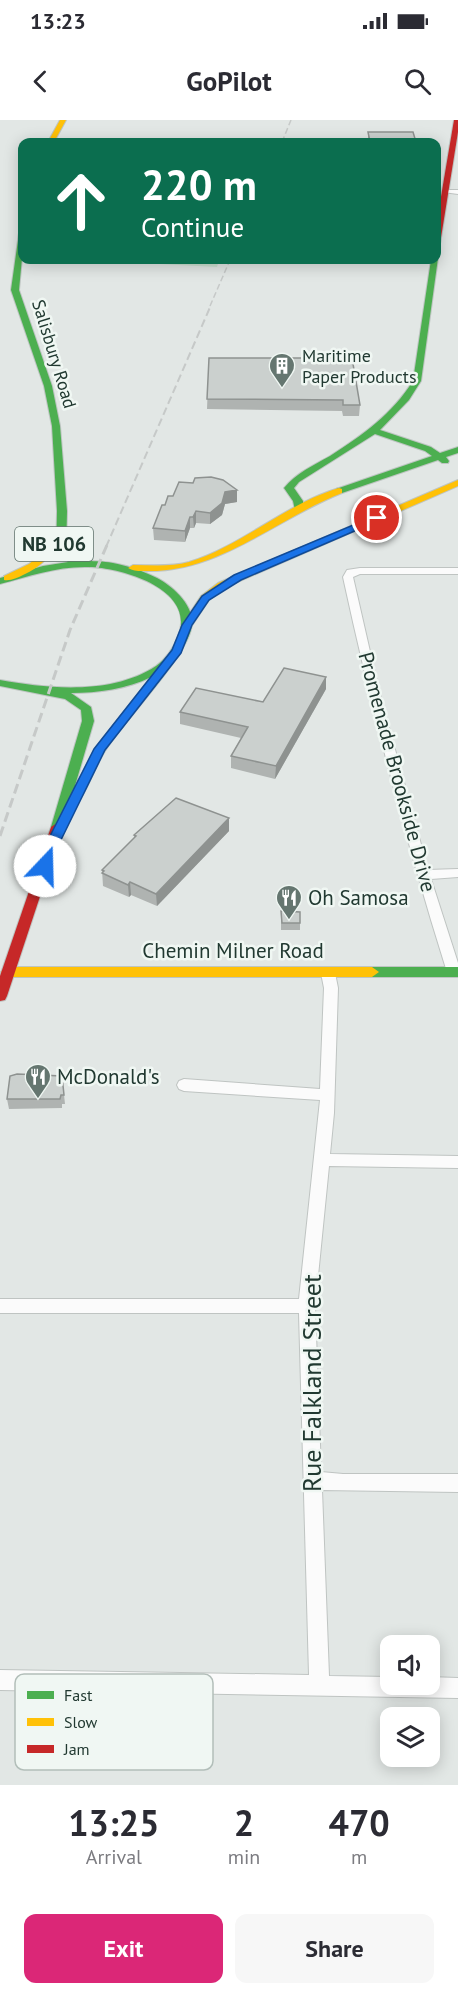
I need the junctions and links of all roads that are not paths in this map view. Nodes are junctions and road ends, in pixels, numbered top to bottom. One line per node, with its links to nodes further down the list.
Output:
1 (63, 120): 3 (main road)
2 (458, 120): 4 (main road)
3 (53, 138)
4 (452, 191): 5 (main road)
5 (441, 232)
6 (18, 258): 14 (main road, Salisbury Road / NB 106)
7 (434, 264): 8 (main road)
8 (373, 430): 9 (main road); 15 (main road)
9 (397, 437): 10 (main road); 12 (main road)
10 (435, 438)
11 (458, 450): 12 (main road)
12 (441, 456): 15 (main road); 16 (main road)
13 (458, 483): 16 (main road)
14 (58, 487): 17 (main road, Salisbury Road / NB 106); 20 (main road, Salisbury Road / NB 106)
15 (298, 508): 18 (main road)
16 (398, 509): 22 (main road)
17 (79, 565): 18 (main road); 20 (main road)
18 (116, 568): 22 (main road)
19 (456, 571): 21 (street); 28 (street, Promenade Brookside Drive)
20 (4, 579)
21 (458, 584)
22 (187, 625): 23 (main road)
23 (170, 659): 25 (main road); 26 (main road)
24 (0, 683): 25 (main road)
25 (45, 693): 26 (main road)
26 (52, 844): 29 (main road)
27 (458, 873): 28 (street)
28 (423, 875): 31 (street, Promenade Brookside Drive)
29 (8, 972): 30 (main road, Chemin Milner Road); 32 (main road)
30 (328, 972): 31 (main road, Chemin Milner Road); 34 (street, Rue Falkland Street)
31 (456, 972)
32 (0, 996)
33 (184, 1085): 34 (street)
34 (326, 1095): 35 (street, Rue Falkland Street)
35 (321, 1160): 36 (street); 38 (street, Rue Falkland Street)
36 (458, 1162)
37 (0, 1306): 38 (street)
38 (307, 1306): 39 (street, Rue Falkland Street)
39 (311, 1480): 40 (street); 44 (street, Rue Falkland Street)
40 (458, 1483)
41 (0, 1680): 42 (street)
42 (15, 1680)
43 (213, 1685): 44 (street)
44 (319, 1687): 45 (street)
45 (458, 1688)

